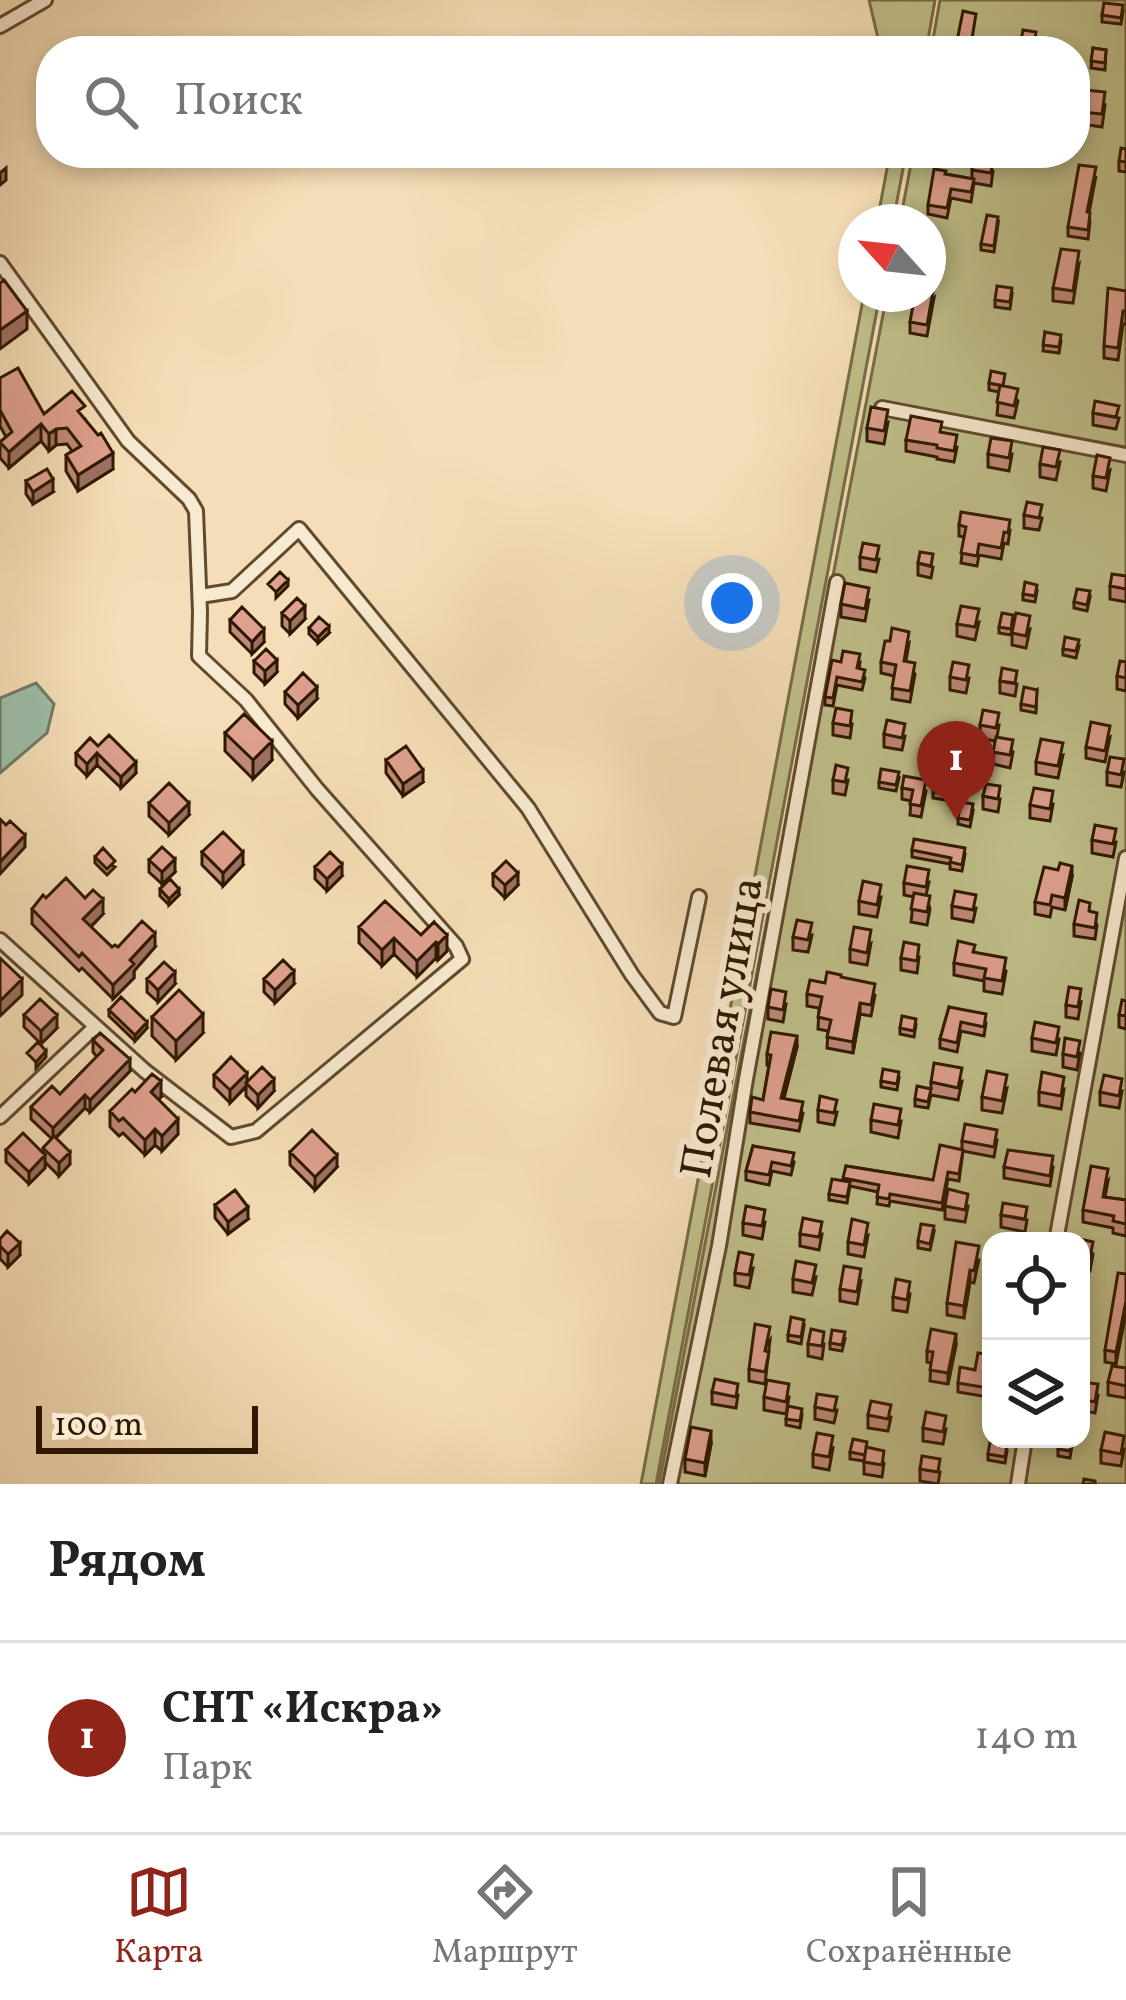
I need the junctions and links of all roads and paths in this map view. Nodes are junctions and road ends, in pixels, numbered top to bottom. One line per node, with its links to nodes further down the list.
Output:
1 (45, 0): 2 (street)
2 (0, 26)
3 (0, 262): 7 (street)
4 (882, 408): 5 (street)
5 (1126, 455)
6 (837, 582): 15 (street, Полевая улица)
7 (200, 596): 9 (street); 11 (street)
8 (1126, 858): 13 (street)
9 (699, 897)
10 (0, 940): 11 (street)
11 (95, 1027): 12 (street)
12 (0, 1117)
13 (1058, 1232)
14 (1024, 1448): 16 (street)
15 (670, 1484)
16 (1018, 1484)

